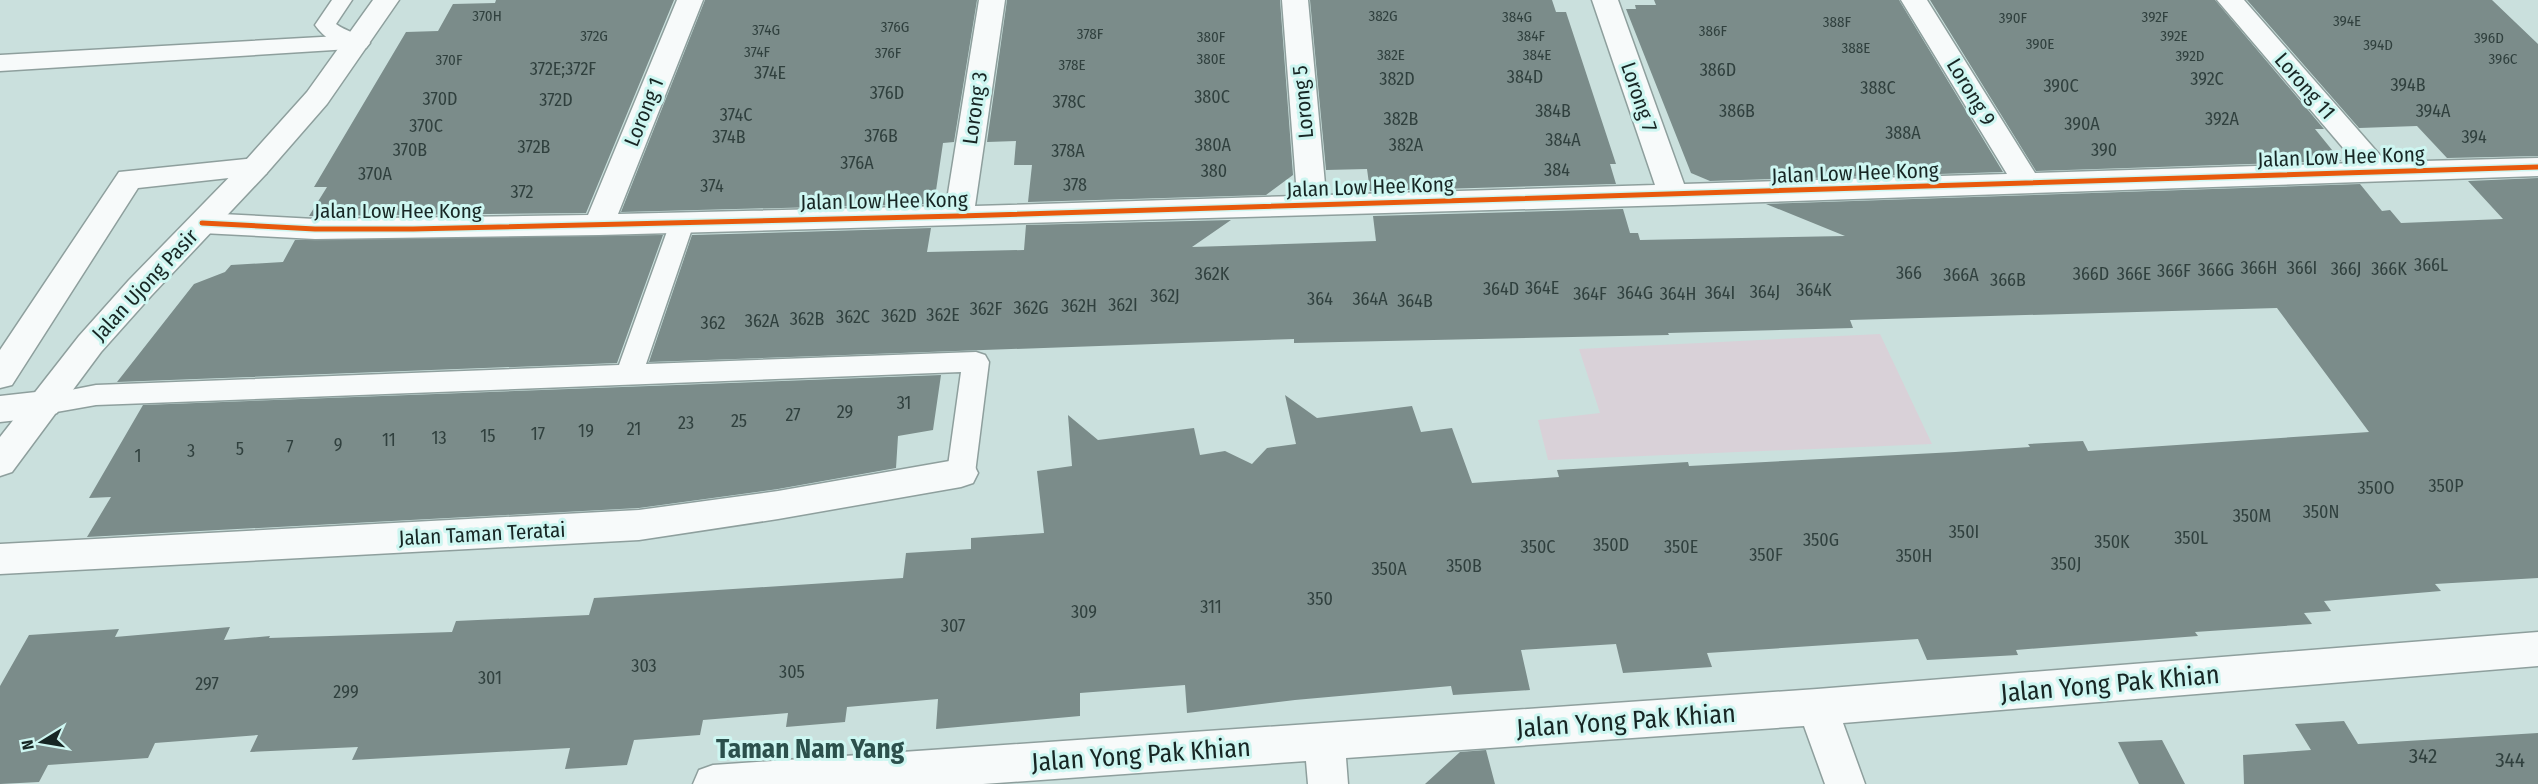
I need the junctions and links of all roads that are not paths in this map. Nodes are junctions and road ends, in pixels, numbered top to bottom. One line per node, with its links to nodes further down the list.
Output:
1 (342, 0): 9 (lane)
2 (386, 0): 9 (street, Jalan Ujong Pasir)
3 (690, 0): 20 (street, Lorong 1)
4 (992, 0): 17 (street, Lorong 3)
5 (1295, 0): 16 (street, Lorong 5)
6 (1605, 0): 15 (street, Lorong 7)
7 (1914, 0): 14 (street, Lorong 9)
8 (2230, 0): 13 (street, Lorong 11)
9 (357, 43): 10 (street); 11 (street, Jalan Ujong Pasir)
10 (0, 63)
11 (256, 167): 18 (street, Jalan Ujong Pasir); 22 (street)
12 (2538, 167): 13 (street, Jalan Low Hee Kong)
13 (2379, 172): 14 (street, Jalan Low Hee Kong)
14 (2027, 184): 15 (street, Jalan Low Hee Kong)
15 (1673, 195): 16 (street, Jalan Low Hee Kong)
16 (1312, 205): 17 (street, Jalan Low Hee Kong)
17 (959, 216): 19 (street, Jalan Low Hee Kong)
18 (202, 223): 20 (street, Jalan Low Hee Kong); 23 (street, Jalan Ujong Pasir)
19 (682, 223): 20 (street, Jalan Low Hee Kong); 21 (lane)
20 (599, 225)
21 (629, 375): 23 (lane); 26 (lane)
22 (0, 376)
23 (45, 404): 24 (street); 25 (street, Jalan Ujong Pasir)
24 (0, 409)
25 (0, 462)
26 (961, 473): 27 (street, Jalan Taman Teratai)
27 (0, 560)
28 (2538, 649): 29 (street, Jalan Yong Pak Khian)
29 (1817, 707): 30 (street, Jalan Yong Pak Khian); 33 (street)
30 (1324, 743): 31 (street, Jalan Yong Pak Khian); 32 (street)
31 (713, 784)
32 (1328, 784)
33 (1845, 784)

